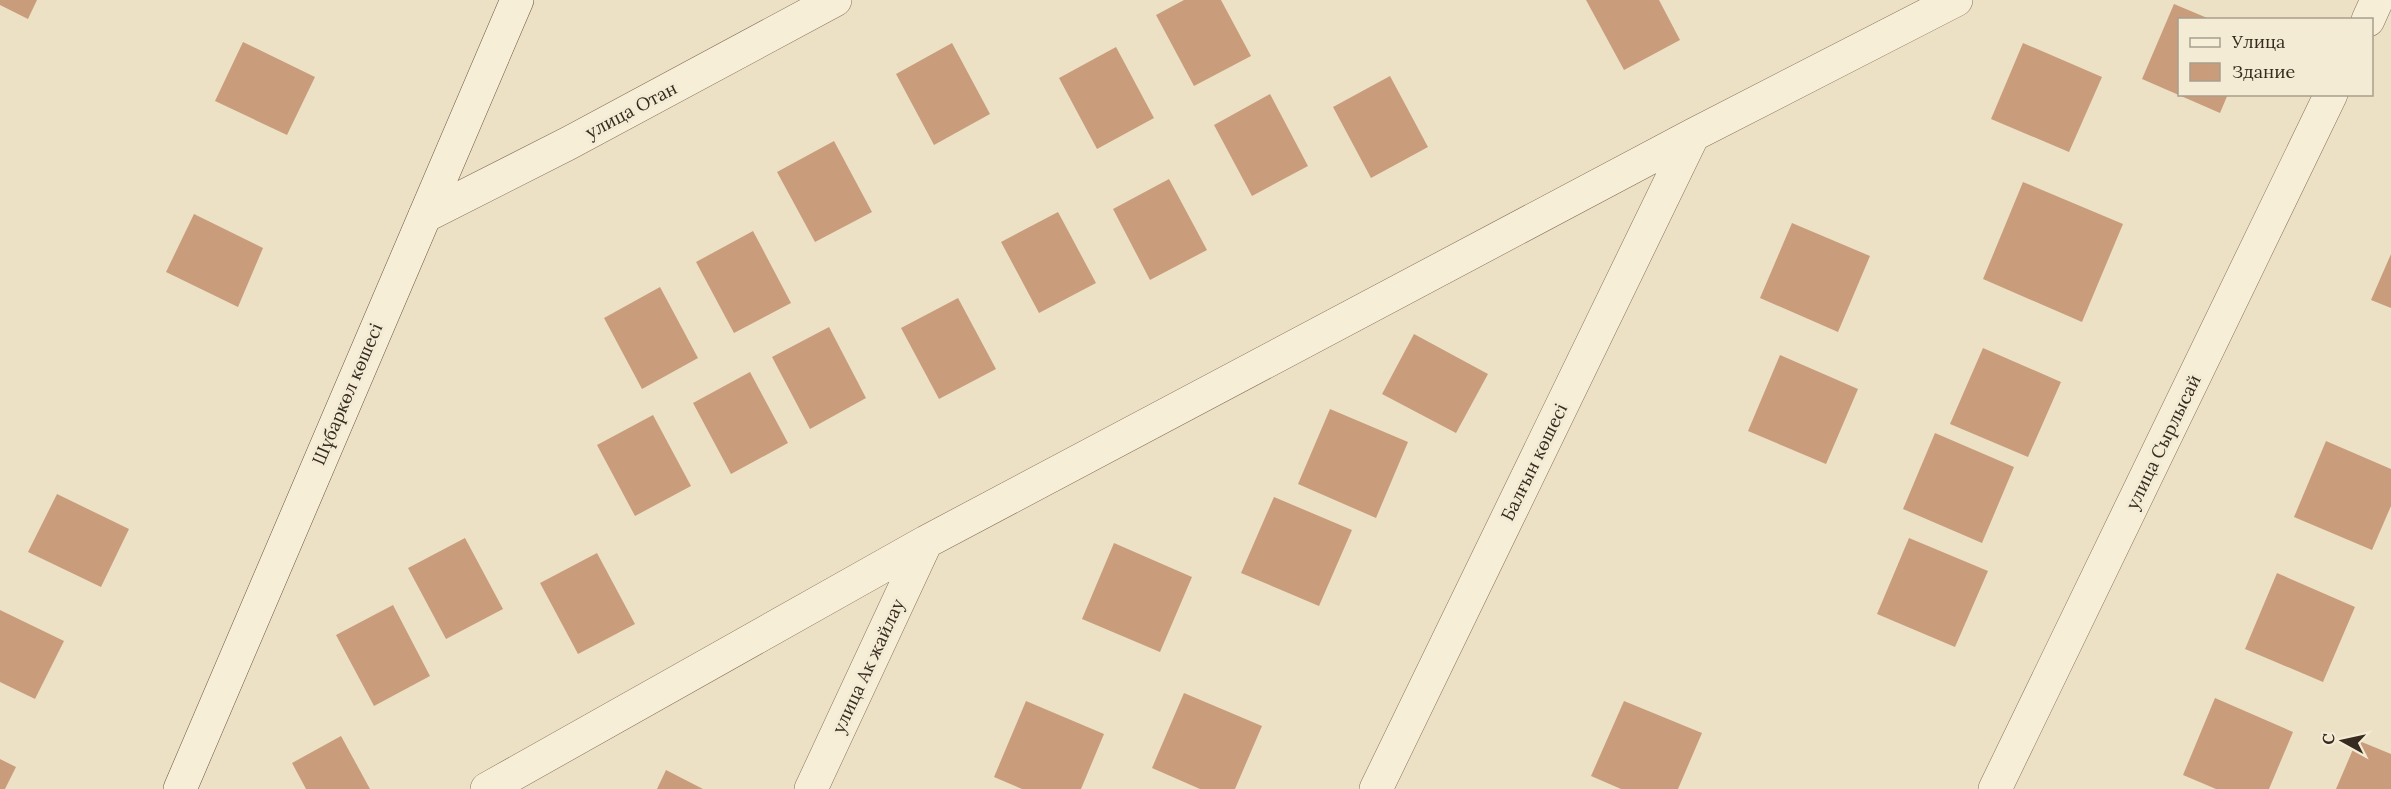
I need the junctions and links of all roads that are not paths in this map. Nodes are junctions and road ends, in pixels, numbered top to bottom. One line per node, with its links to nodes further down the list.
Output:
1 (835, 0): 8 (street, улица Отан)
2 (1956, 0): 7 (street)
3 (2377, 0): 5 (street)
4 (510, 2): 8 (street, Шұбаркөл көшесі)
5 (2369, 18)
6 (2330, 96): 14 (street, улица Сырлысай)
7 (1693, 135): 9 (street); 13 (street, Балғын көшесі)
8 (425, 216): 10 (street, Шұбаркөл көшесі)
9 (926, 542): 11 (street); 12 (street, улица Ак жайлау)
10 (180, 789)
11 (487, 789)
12 (811, 789)
13 (1376, 789)
14 (1995, 789)

